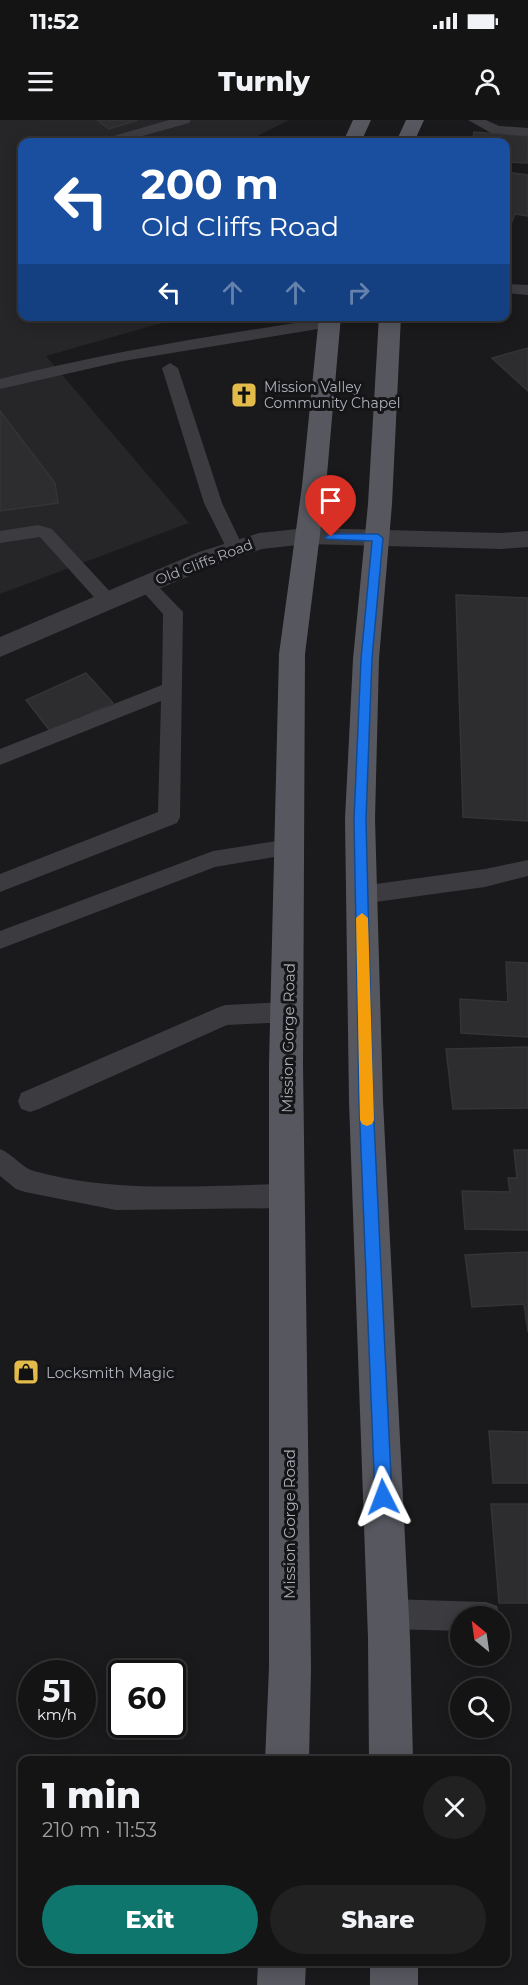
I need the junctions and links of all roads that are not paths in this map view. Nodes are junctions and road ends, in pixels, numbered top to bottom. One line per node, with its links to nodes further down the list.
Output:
1 (184, 120): 6 (lane)
2 (362, 120): 7 (main road)
3 (415, 120): 8 (main road)
4 (475, 120): 5 (lane)
5 (528, 132)
6 (122, 138)
7 (354, 138)
8 (407, 138)
9 (510, 289): 10 (lane)
10 (528, 290)
11 (324, 321): 15 (lane)
12 (330, 321): 16 (main road, Mission Gorge Road)
13 (390, 321): 18 (main road)
14 (170, 368): 20 (lane)
15 (0, 384)
16 (307, 536): 18 (street, Old Cliffs Road); 20 (street, Old Cliffs Road); 26 (main road, Mission Gorge Road)
17 (0, 537): 22 (lane)
18 (378, 538): 19 (street, Old Cliffs Road); 29 (main road)
19 (528, 539)
20 (235, 549): 21 (street, Old Cliffs Road)
21 (146, 585): 22 (street, Old Cliffs Road); 24 (lane)
22 (108, 601): 23 (street, Old Cliffs Road)
23 (0, 648)
24 (172, 689): 25 (lane); 28 (lane)
25 (0, 757)
26 (290, 847): 30 (lane); 31 (main road, Mission Gorge Road)
27 (528, 868): 29 (lane)
28 (0, 883)
29 (362, 896): 35 (main road)
30 (0, 939)
31 (288, 1012): 32 (lane); 34 (main road, Mission Gorge Road)
32 (30, 1101)
33 (0, 1160): 34 (lane)
34 (287, 1196): 37 (main road, Mission Gorge Road)
35 (388, 1614): 36 (lane); 38 (main road)
36 (450, 1616)
37 (287, 1756)
38 (391, 1756)
39 (282, 1966): 41 (main road)
40 (394, 1966): 42 (main road)
41 (281, 1985)
42 (394, 1985)

